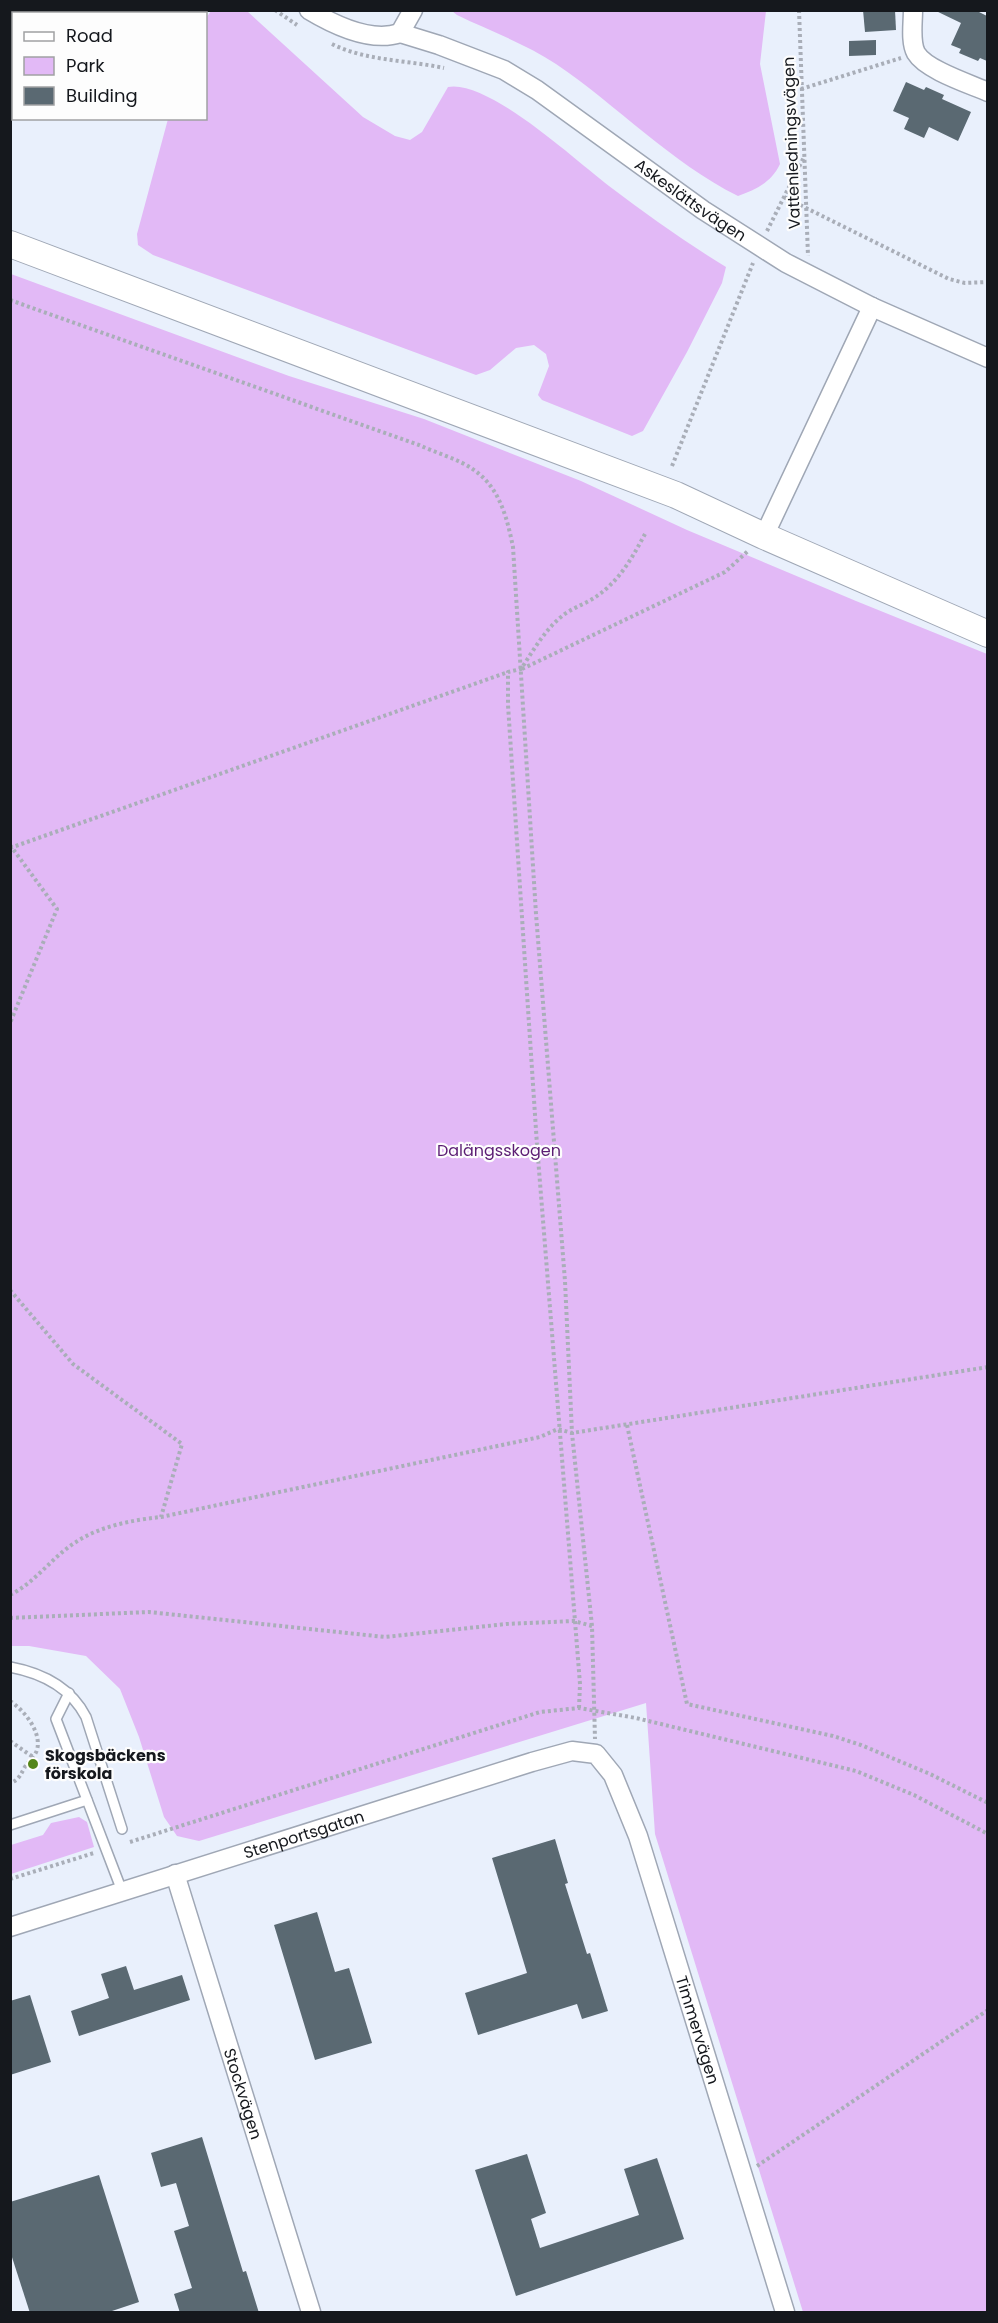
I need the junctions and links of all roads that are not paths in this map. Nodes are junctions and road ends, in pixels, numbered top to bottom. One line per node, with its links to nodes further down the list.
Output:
1 (309, 10): 4 (street)
2 (413, 10): 4 (street)
3 (913, 10): 5 (street)
4 (400, 33): 7 (street, Askeslättsvägen)
5 (987, 92)
6 (10, 244): 9 (main road)
7 (872, 307): 8 (street, Askeslättsvägen); 9 (street)
8 (987, 358)
9 (764, 536): 10 (main road)
10 (987, 634)
11 (10, 1667): 12 (lane)
12 (69, 1693): 14 (lane); 16 (lane)
13 (596, 1754): 17 (street, Stenportsgatan); 21 (street, Timmervägen)
14 (87, 1800): 15 (lane); 18 (lane)
15 (10, 1825)
16 (122, 1829)
17 (175, 1874): 18 (street, Stenportsgatan); 20 (street, Stockvägen)
18 (122, 1891): 19 (street, Stenportsgatan)
19 (10, 1927)
20 (311, 2313)
21 (785, 2313)

